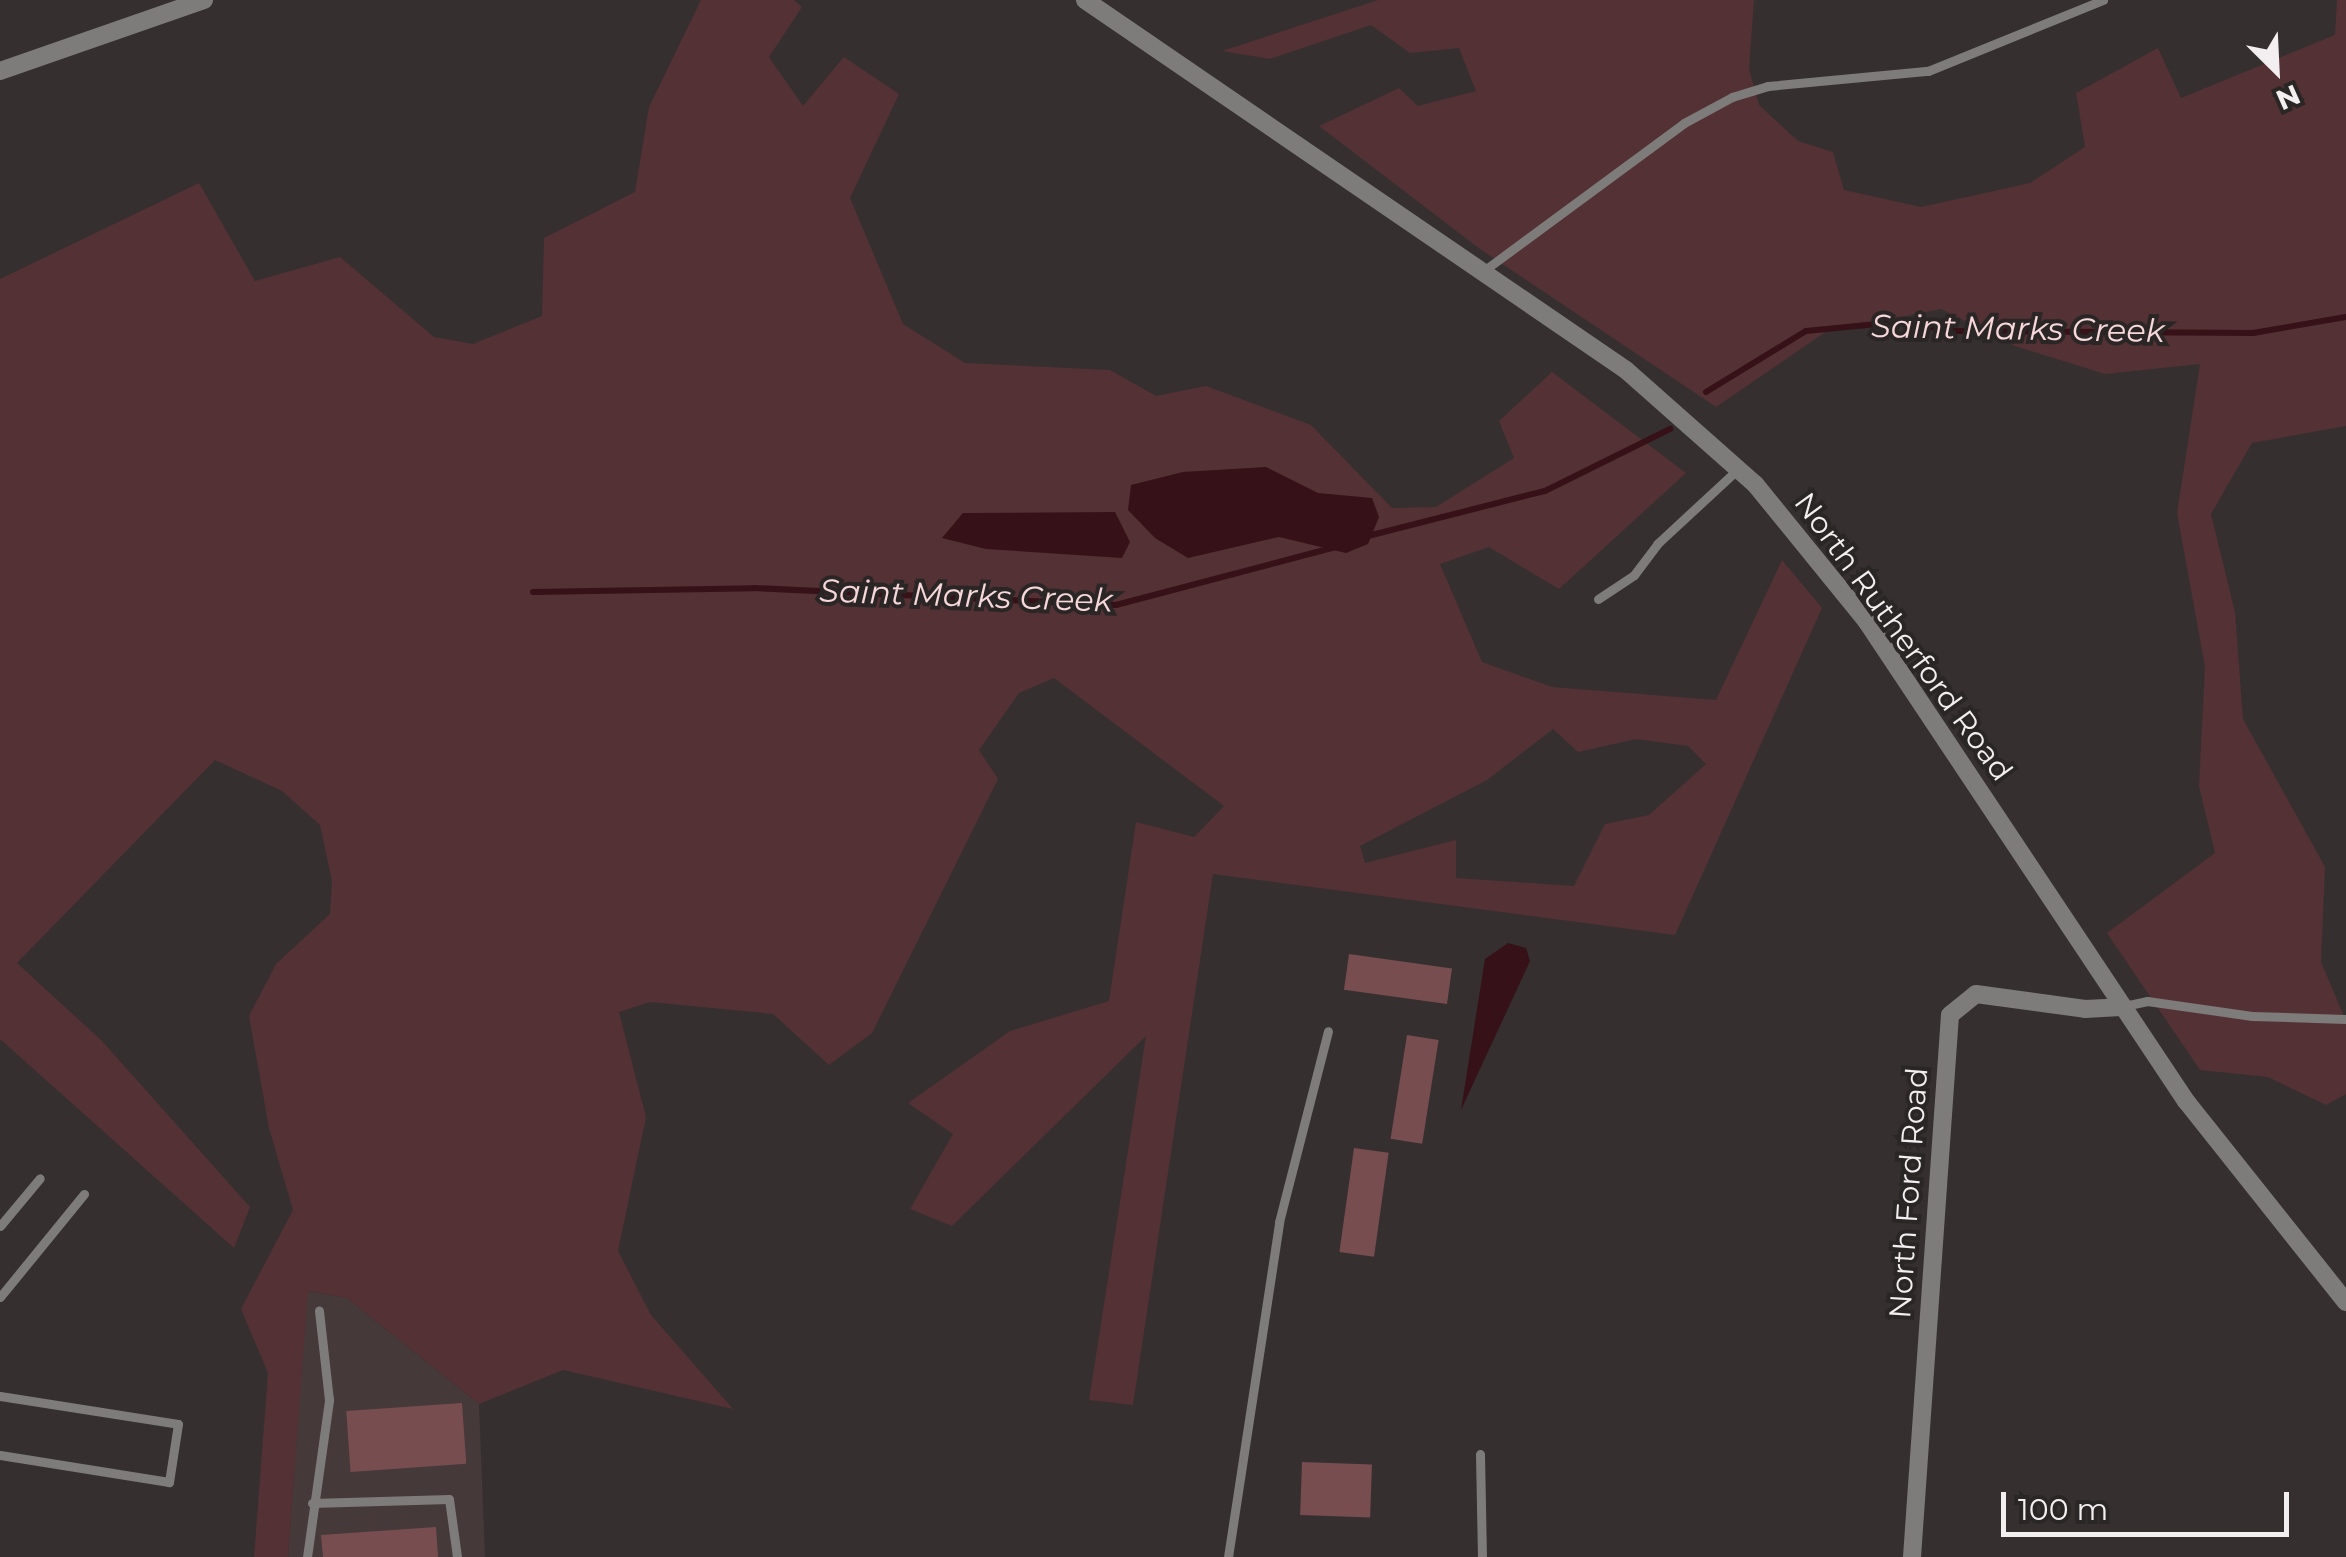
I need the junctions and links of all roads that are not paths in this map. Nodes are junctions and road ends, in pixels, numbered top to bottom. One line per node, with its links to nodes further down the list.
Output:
1 (204, 0): 4 (street)
2 (1084, 0): 5 (street, North Rutherford Road)
3 (2103, 0): 5 (lane)
4 (0, 71)
5 (1482, 272): 6 (street, North Rutherford Road)
6 (1740, 468): 7 (lane); 8 (street, North Rutherford Road)
7 (1598, 599)
8 (2121, 1006): 9 (lane); 15 (street, North Rutherford Road); 25 (street, North Ford Road)
9 (2346, 1019)
10 (1328, 1031): 23 (lane)
11 (40, 1178): 13 (lane)
12 (84, 1194): 14 (lane)
13 (0, 1226)
14 (0, 1297)
15 (2346, 1302)
16 (319, 1311): 20 (lane)
17 (0, 1396): 19 (lane)
18 (1480, 1454): 24 (lane)
19 (0, 1455)
20 (312, 1503): 21 (lane); 22 (lane)
21 (307, 1557)
22 (457, 1557)
23 (1228, 1557)
24 (1482, 1557)
25 (1912, 1557)

